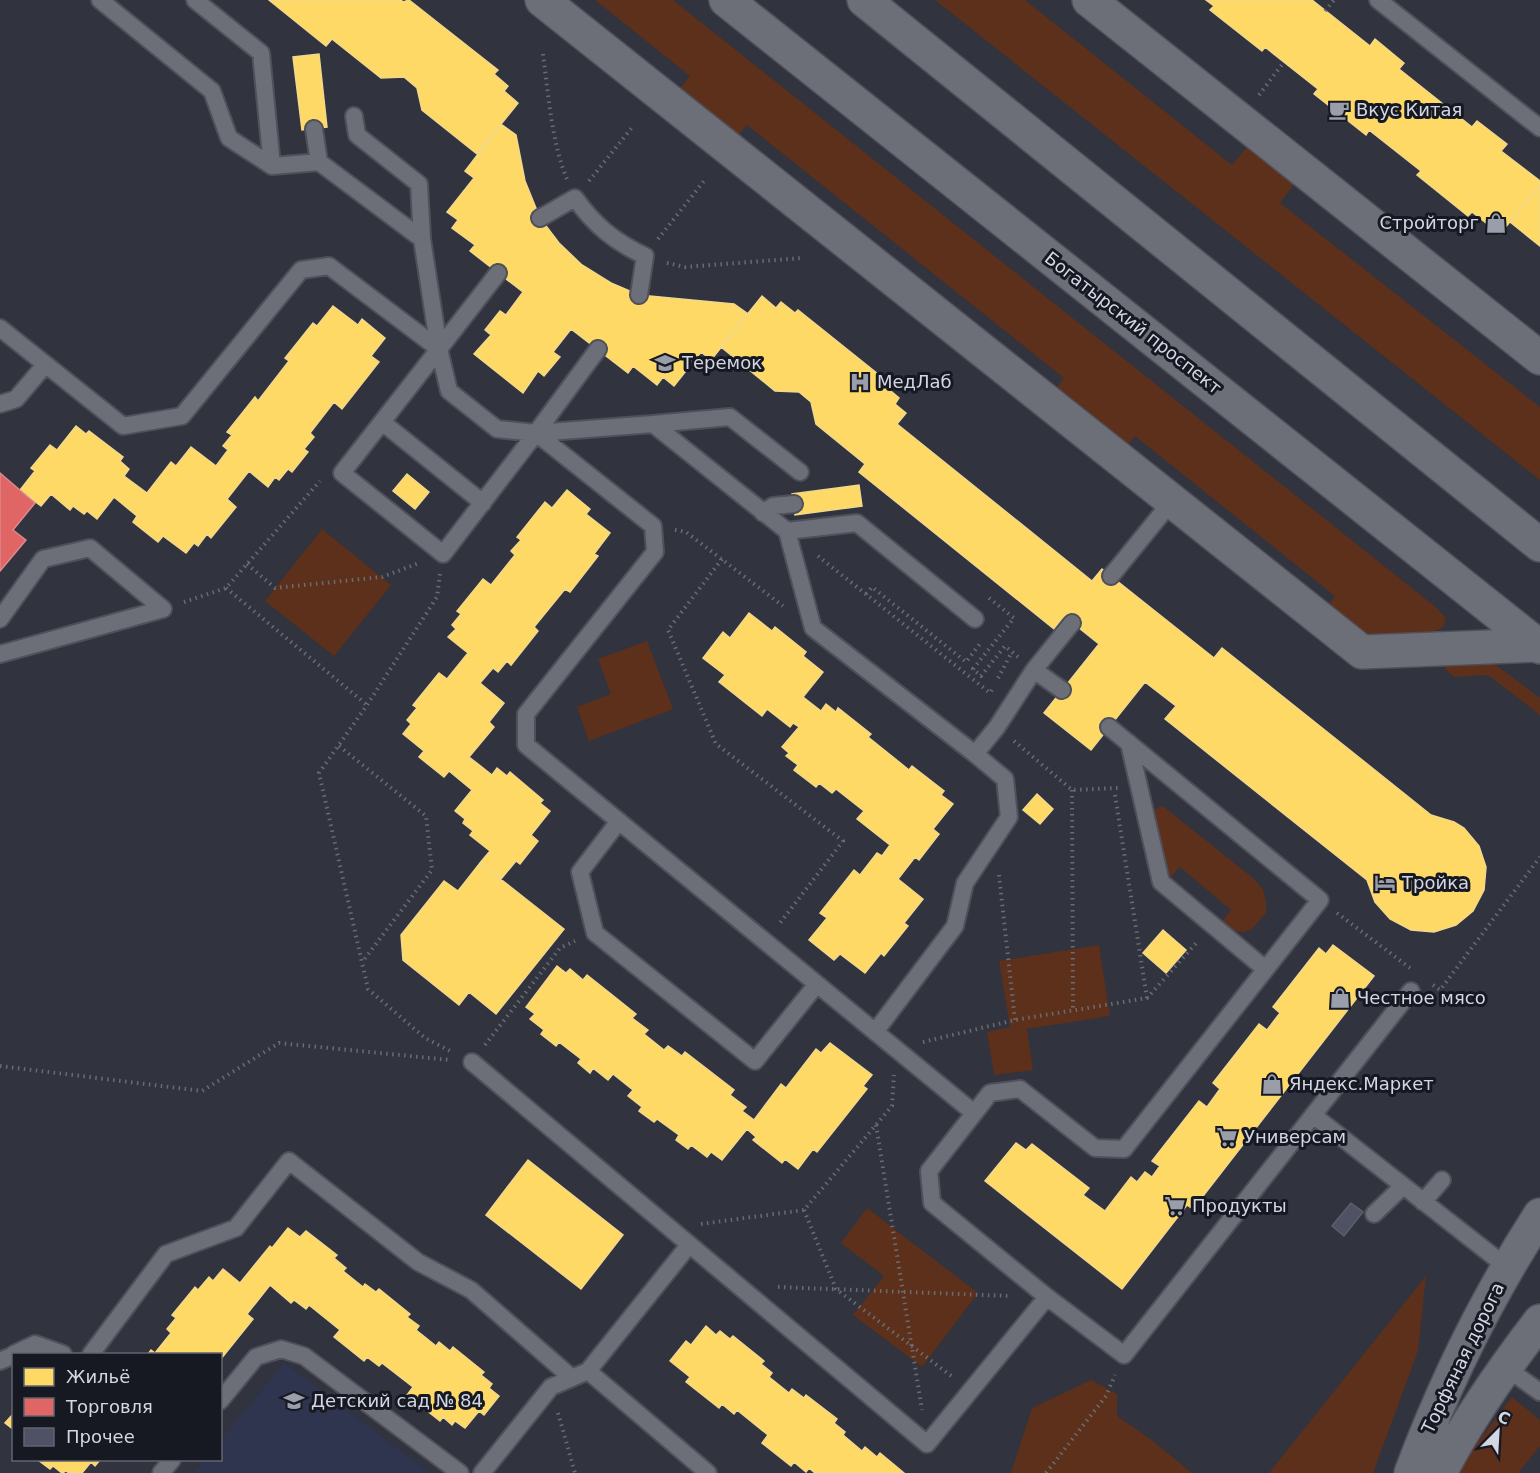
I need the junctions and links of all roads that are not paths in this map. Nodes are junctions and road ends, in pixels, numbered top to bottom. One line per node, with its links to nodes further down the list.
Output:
1 (100, 0): 12 (lane)
2 (195, 0): 12 (lane)
3 (542, 0): 27 (main road)
4 (726, 0): 37 (main road, Богатырский проспект)
5 (864, 0): 32 (main road)
6 (1089, 0): 20 (main road)
7 (1378, 0): 9 (lane)
8 (354, 116): 14 (lane)
9 (1540, 128)
10 (314, 129): 11 (lane)
11 (319, 162): 12 (lane); 14 (lane)
12 (272, 166)
13 (540, 218): 16 (lane)
14 (422, 239): 18 (lane)
15 (498, 273): 18 (lane)
16 (639, 295)
17 (0, 328): 21 (lane)
18 (439, 349): 21 (lane); 23 (lane); 25 (lane)
19 (598, 349): 25 (lane)
20 (1540, 358)
21 (45, 365): 22 (lane)
22 (0, 404)
23 (382, 422): 28 (lane); 28 (lane)
24 (653, 424): 25 (lane); 26 (lane); 30 (lane)
25 (536, 433): 28 (lane); 44 (lane)
26 (800, 471)
27 (1172, 501): 33 (lane); 37 (main road)
28 (483, 502)
29 (794, 504): 30 (lane)
30 (763, 513): 31 (lane)
31 (787, 531): 35 (lane); 43 (lane)
32 (1540, 545)
33 (1111, 576)
34 (0, 619): 38 (lane)
35 (975, 619)
36 (1072, 623): 39 (lane)
37 (1539, 646)
38 (0, 654)
39 (1034, 670): 40 (lane); 43 (lane)
40 (1062, 690)
41 (1109, 727): 42 (lane)
42 (1129, 743): 45 (lane); 45 (lane)
43 (975, 754): 48 (lane)
44 (619, 821): 46 (lane); 46 (lane)
45 (1264, 968): 50 (lane)
46 (817, 984): 48 (lane)
47 (1411, 991): 51 (lane)
48 (875, 1032): 50 (lane)
49 (472, 1062): 57 (lane)
50 (974, 1113): 59 (lane)
51 (1314, 1115): 53 (lane); 59 (lane)
52 (1442, 1180): 54 (lane)
53 (1402, 1186): 54 (lane); 55 (lane)
54 (1423, 1202): 58 (lane)
55 (1374, 1215)
56 (1540, 1215): 58 (main road, Торфяная дорога)
57 (689, 1245): 59 (lane); 65 (lane)
58 (1507, 1267): 74 (main road, Торфяная дорога)
59 (1047, 1297)
60 (1540, 1321): 64 (main road, Торфяная дорога)
61 (18, 1353): 62 (lane)
62 (60, 1353)
63 (93, 1353): 66 (lane)
64 (1505, 1367): 67 (lane); 75 (main road, Торфяная дорога)
65 (588, 1371): 66 (lane); 73 (lane)
66 (572, 1378): 72 (lane)
67 (1540, 1392)
68 (222, 1399): 71 (lane)
69 (171, 1461): 70 (lane)
70 (161, 1473)
71 (460, 1473)
72 (482, 1473)
73 (708, 1473)
74 (1411, 1473)
75 (1440, 1473)

